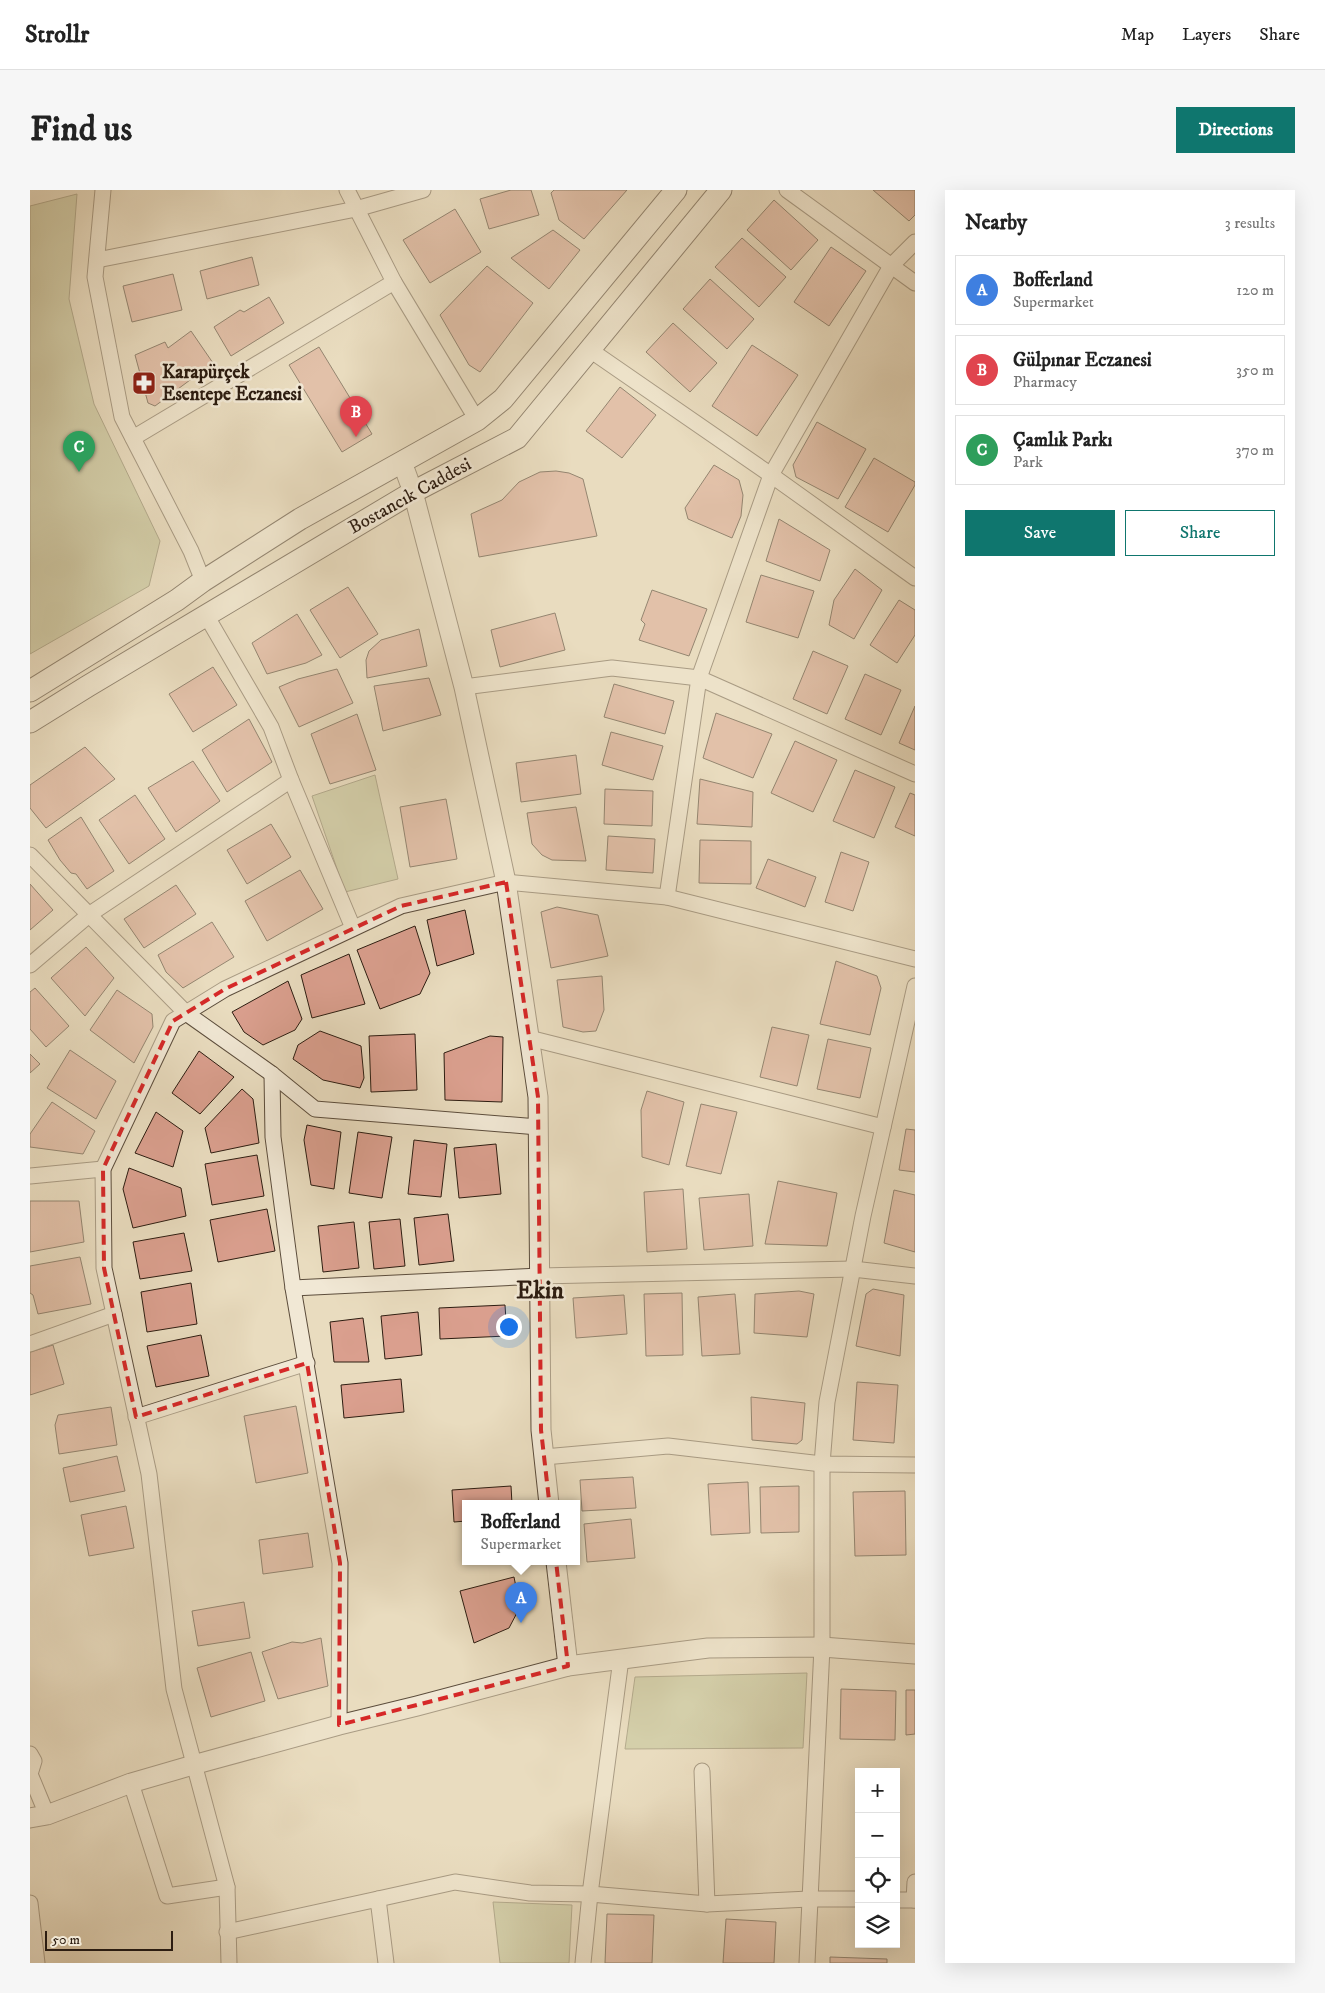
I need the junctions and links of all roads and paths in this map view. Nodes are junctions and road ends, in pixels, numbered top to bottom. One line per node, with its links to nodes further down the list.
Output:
1 (103, 190): 9 (street)
2 (347, 190): 7 (street)
3 (423, 190): 7 (street)
4 (721, 190): 13 (main road, Bostancık Caddesi)
5 (787, 190): 10 (street)
6 (673, 191): 14 (main road, Bostancık Caddesi)
7 (356, 209): 9 (street); 11 (street)
8 (915, 242): 10 (street)
9 (97, 260): 15 (street)
10 (891, 266): 12 (street); 17 (street)
11 (394, 282): 14 (street); 15 (street)
12 (915, 283)
13 (590, 350): 17 (street); 18 (main road, Bostancık Caddesi)
14 (477, 420): 16 (main road, Bostancık Caddesi)
15 (133, 438): 20 (street)
16 (402, 462): 18 (street); 20 (main road, Bostancık Caddesi)
17 (771, 475): 19 (street); 22 (street)
18 (413, 492): 21 (main road, Bostancık Caddesi); 23 (street)
19 (915, 578)
20 (203, 581): 24 (main road, Bostancık Caddesi)
21 (206, 616): 25 (main road, Bostancık Caddesi); 27 (street)
22 (699, 678): 23 (street); 26 (street); 30 (street)
23 (464, 687): 29 (street)
24 (30, 691)
25 (30, 722)
26 (915, 774)
27 (291, 780): 31 (street); 32 (street)
28 (30, 855): 31 (street)
29 (506, 882): 30 (street); 32 (street); 37 (street)
30 (667, 897): 33 (street)
31 (90, 914): 34 (street); 36 (street)
32 (353, 928): 36 (street)
33 (915, 959)
34 (30, 965)
35 (915, 986): 40 (street)
36 (186, 1013): 38 (street); 41 (street)
37 (529, 1038): 39 (street); 40 (street)
38 (272, 1074): 39 (street); 46 (street)
39 (538, 1127): 44 (street)
40 (883, 1127): 43 (street)
41 (103, 1169): 42 (street); 47 (street)
42 (30, 1176)
43 (853, 1269): 44 (street); 45 (street); 52 (street)
44 (540, 1276): 46 (street); 51 (street)
45 (915, 1276)
46 (293, 1288): 49 (street)
47 (114, 1314): 48 (street); 50 (street)
48 (30, 1344)
49 (306, 1363): 50 (street); 60 (street)
50 (136, 1417): 62 (street)
51 (544, 1457): 52 (street); 54 (street)
52 (822, 1464): 53 (street); 56 (street)
53 (915, 1465)
54 (549, 1500)
55 (556, 1565): 59 (street)
56 (822, 1647): 57 (street); 58 (street); 71 (street)
57 (915, 1654)
58 (621, 1659): 59 (street); 69 (street)
59 (568, 1666): 60 (street)
60 (339, 1724): 62 (street)
61 (30, 1754): 64 (street)
62 (193, 1765): 65 (street); 68 (street)
63 (702, 1771): 76 (street)
64 (30, 1774): 66 (street)
65 (131, 1783): 66 (street); 68 (street)
66 (39, 1816)
67 (915, 1882): 74 (street)
68 (227, 1887): 77 (street)
69 (590, 1894): 70 (street); 76 (street); 81 (street)
70 (378, 1899): 77 (street); 80 (street)
71 (810, 1899): 72 (street); 76 (street); 82 (street)
72 (855, 1899)
73 (900, 1900): 74 (street)
74 (914, 1900)
75 (30, 1903): 78 (street)
76 (707, 1904)
77 (227, 1932): 79 (street)
78 (37, 1963)
79 (229, 1963)
80 (386, 1963)
81 (584, 1963)
82 (807, 1963)

